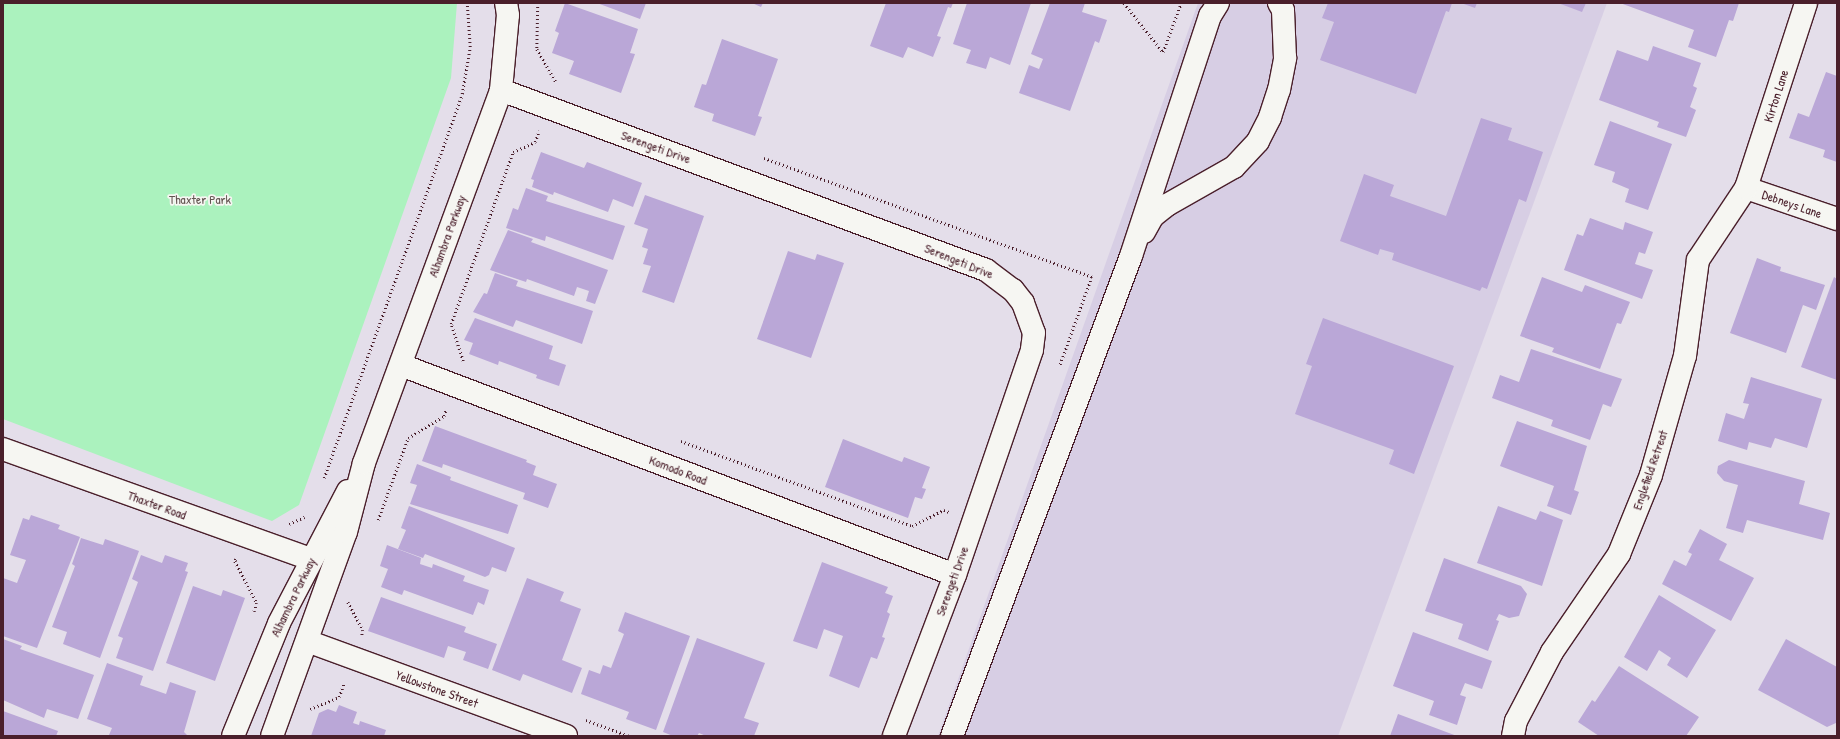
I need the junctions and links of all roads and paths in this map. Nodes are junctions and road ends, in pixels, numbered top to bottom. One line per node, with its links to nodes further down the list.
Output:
1 (467, 3): 25 (path)
2 (506, 3): 11 (street, Alhambra Parkway)
3 (538, 3): 9 (path)
4 (1124, 3): 5 (path)
5 (1181, 3)
6 (1218, 3): 16 (street)
7 (1279, 3): 16 (street)
8 (1806, 3): 14 (street, Kirton Lane)
9 (556, 82): 10 (path); 12 (path)
10 (563, 85)
11 (501, 90): 12 (street, Serengeti Drive); 19 (street, Alhambra Parkway)
12 (547, 107): 17 (path); 27 (street, Serengeti Drive)
13 (757, 155): 20 (path)
14 (1746, 188): 15 (street, Debneys Lane); 43 (street, Englefield Retreat)
15 (1837, 219)
16 (1130, 256): 42 (street)
17 (463, 362): 18 (path); 21 (path)
18 (471, 364)
19 (401, 365): 21 (street, Komodo Road); 24 (street, Alhambra Parkway)
20 (1058, 373)
21 (455, 386): 29 (path); 32 (street, Komodo Road)
22 (673, 438): 27 (path)
23 (5, 457): 30 (street, Thaxter Road)
24 (364, 463): 31 (street, Alhambra Parkway); 35 (street, Alhambra Parkway)
25 (322, 484)
26 (311, 514): 28 (path)
27 (974, 520): 32 (street, Serengeti Drive)
28 (286, 525)
29 (375, 527)
30 (244, 536): 31 (street, Thaxter Road); 34 (path)
31 (311, 559): 38 (street, Alhambra Parkway)
32 (955, 575): 41 (street, Serengeti Drive)
33 (351, 595): 36 (path)
34 (252, 618)
35 (307, 641): 36 (street, Yellowstone Street); 39 (street, Alhambra Parkway)
36 (353, 658): 37 (path); 40 (street, Yellowstone Street)
37 (307, 710)
38 (233, 736)
39 (272, 736)
40 (566, 736)
41 (894, 736)
42 (952, 736)
43 (1513, 736)

